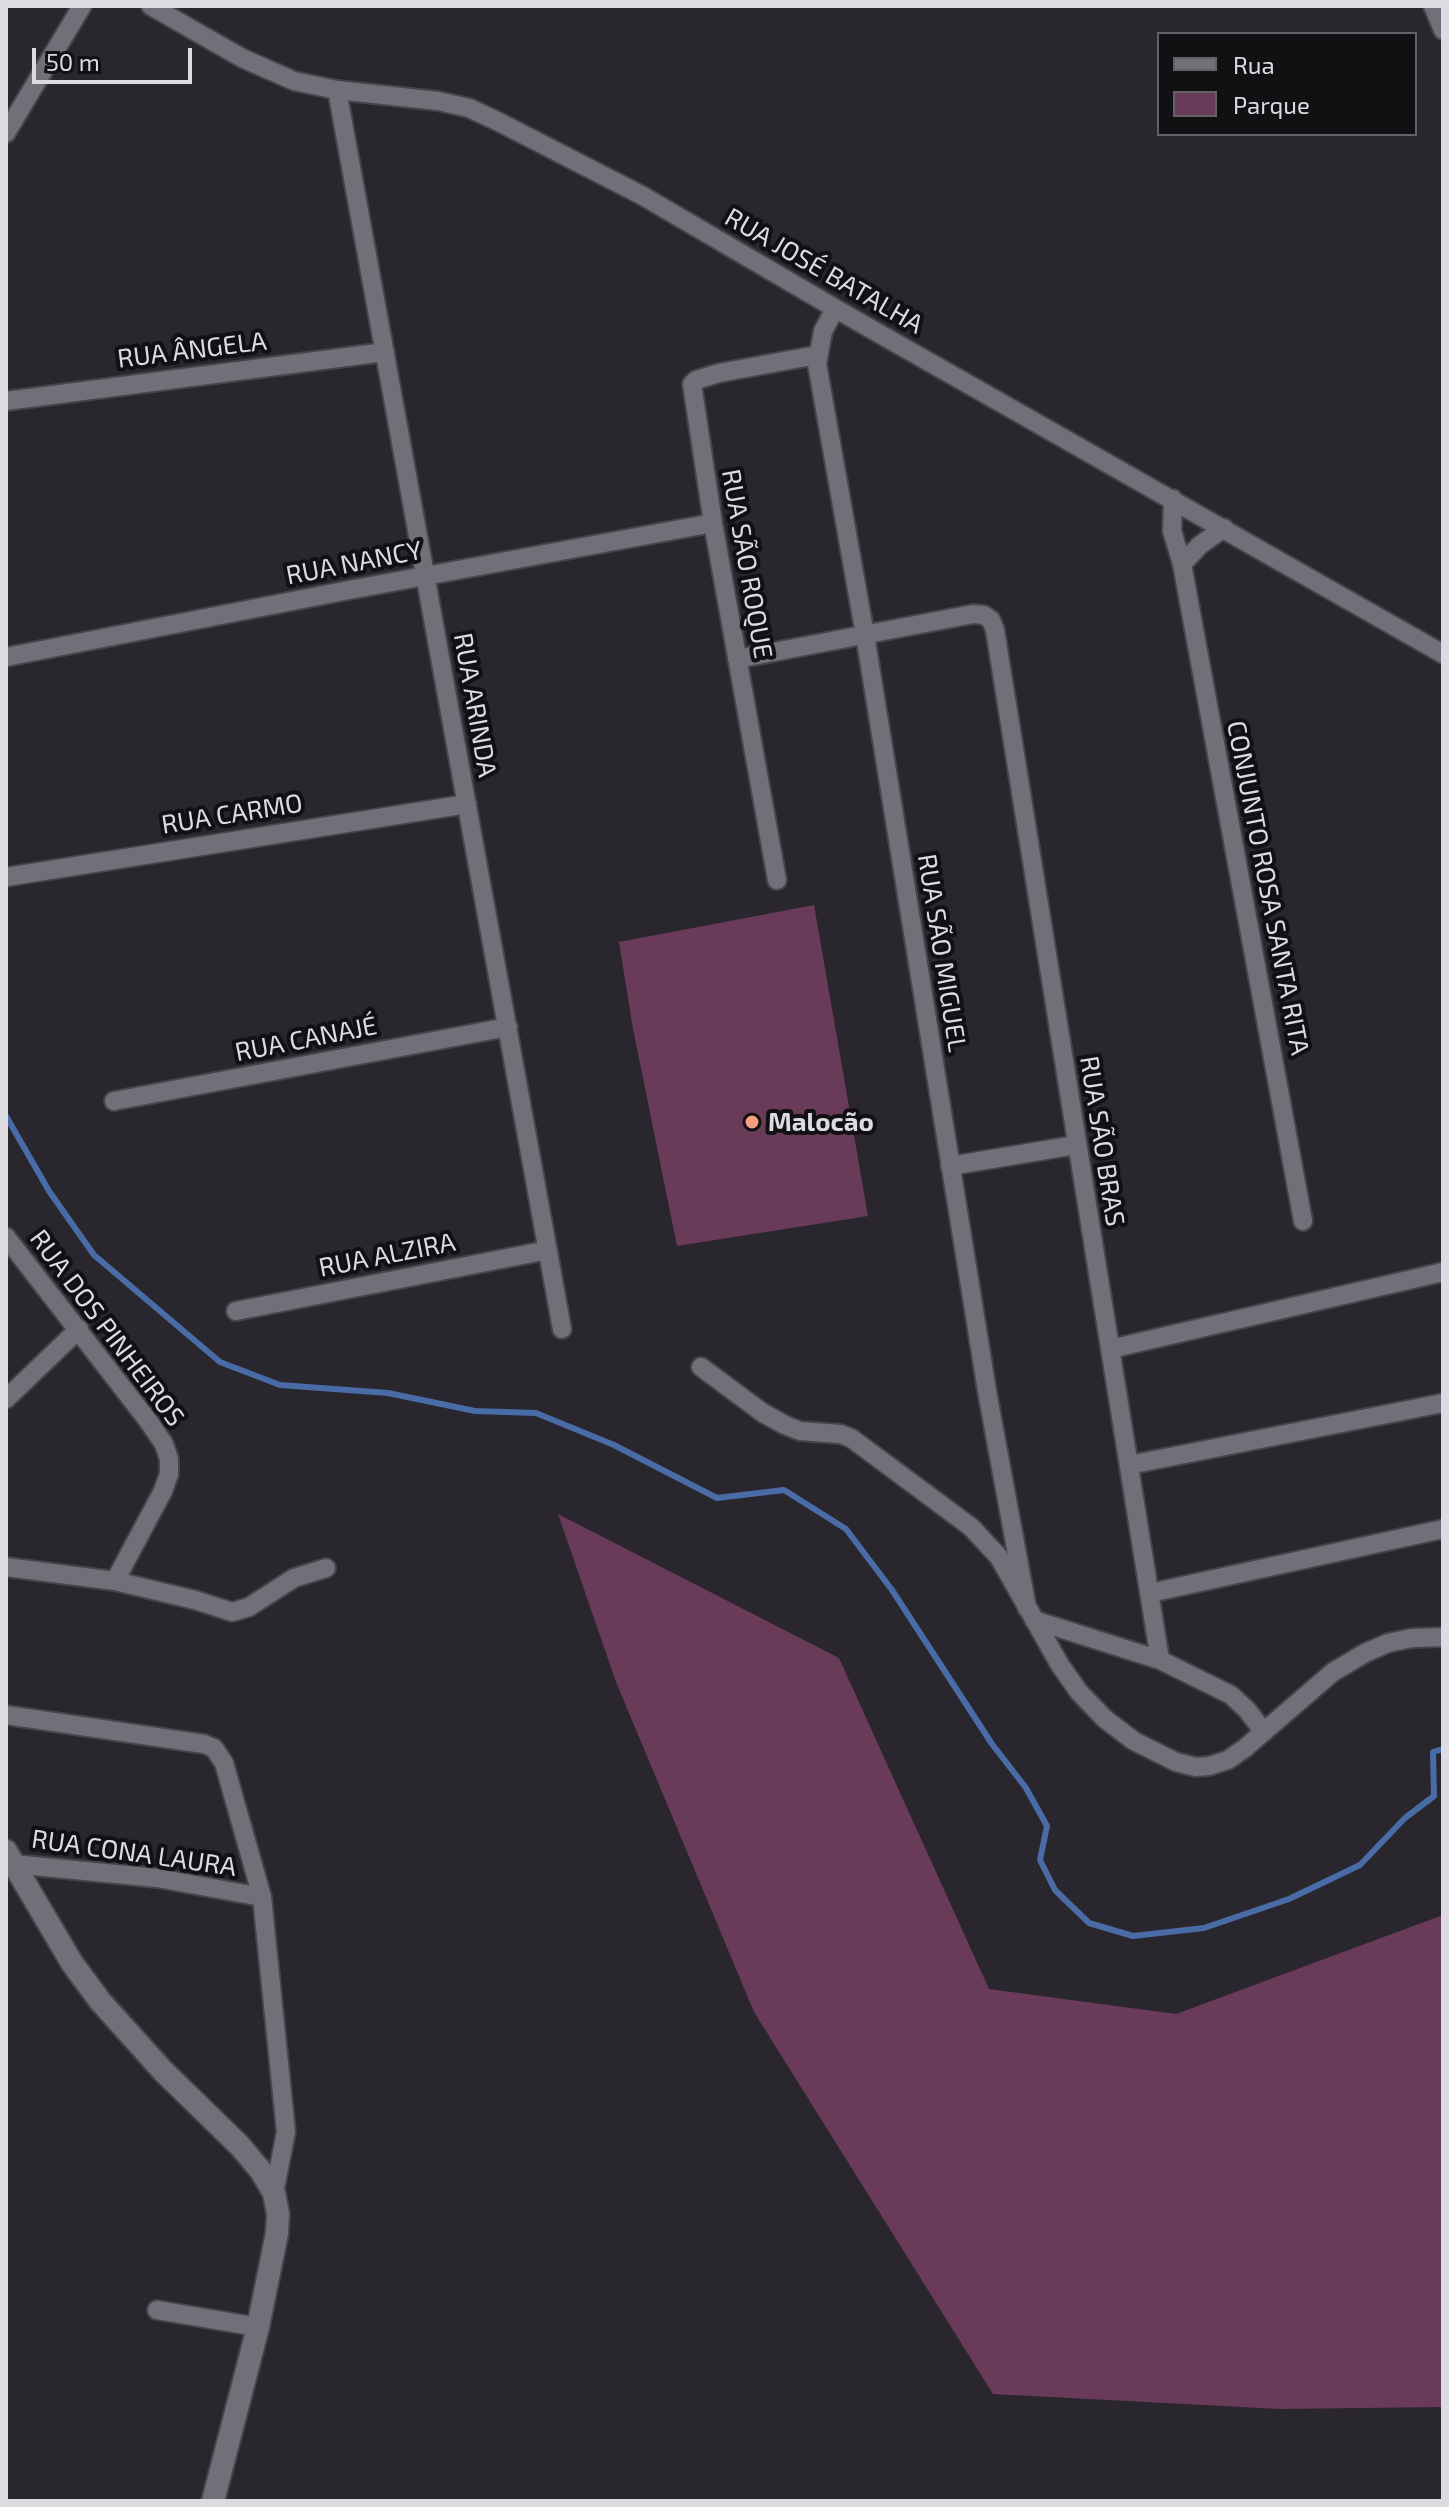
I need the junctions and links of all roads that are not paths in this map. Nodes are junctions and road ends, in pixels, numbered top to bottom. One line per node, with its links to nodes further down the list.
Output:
1 (82, 6): 6 (street)
2 (151, 6): 5 (street, RUA JOSÉ BATALHA)
3 (1433, 6): 4 (street)
4 (1443, 30)
5 (337, 90): 7 (street, RUA JOSÉ BATALHA); 8 (street, RUA ARINDA)
6 (6, 133)
7 (835, 309): 9 (street, RUA SÃO MIGUEL); 11 (street, RUA JOSÉ BATALHA)
8 (385, 352): 10 (street, RUA ÂNGELA); 15 (street, RUA ARINDA)
9 (817, 355): 12 (street, RUA SÃO ROQUE); 16 (street, RUA SÃO MIGUEL)
10 (6, 401)
11 (1173, 499): 13 (street, RUA JOSÉ BATALHA); 14 (street, CONJUNTO ROSA SANTA RITA)
12 (713, 523): 15 (street, RUA NANCY); 19 (street, RUA SÃO ROQUE)
13 (1224, 528): 14 (street); 17 (street, RUA JOSÉ BATALHA)
14 (1182, 564): 27 (street, CONJUNTO ROSA SANTA RITA)
15 (425, 575): 18 (street, RUA NANCY); 20 (street, RUA ARINDA)
16 (865, 635): 19 (street); 25 (street, RUA SÃO BRAS); 26 (street, RUA SÃO MIGUEL)
17 (1443, 654)
18 (6, 657)
19 (737, 659): 22 (street, RUA SÃO ROQUE)
20 (467, 804): 21 (street, RUA CARMO); 23 (street, RUA ARINDA)
21 (6, 877)
22 (777, 880)
23 (508, 1027): 24 (street, RUA CANAJÉ); 29 (street, RUA ARINDA)
24 (114, 1101)
25 (1076, 1145): 26 (street); 34 (street, RUA SÃO BRAS)
26 (950, 1166): 44 (street, RUA SÃO MIGUEL)
27 (1303, 1221)
28 (6, 1237): 32 (street, RUA DOS PINHEIROS)
29 (548, 1250): 31 (street, RUA ALZIRA); 33 (street, RUA ARINDA)
30 (1443, 1272): 34 (street)
31 (236, 1311)
32 (79, 1329): 36 (street); 42 (street, RUA DOS PINHEIROS)
33 (562, 1329)
34 (1110, 1349): 38 (street, RUA SÃO BRAS)
35 (701, 1367): 44 (street)
36 (6, 1399)
37 (1443, 1403): 38 (street)
38 (1129, 1465): 43 (street, RUA SÃO BRAS)
39 (1443, 1529): 43 (street)
40 (6, 1567): 42 (street)
41 (326, 1568): 42 (street)
42 (115, 1581)
43 (1150, 1593): 46 (street, RUA SÃO BRAS)
44 (1031, 1614): 46 (street); 48 (street)
45 (1443, 1637): 48 (street)
46 (1160, 1660): 48 (street)
47 (6, 1715): 50 (street, RUA CONA LAURA)
48 (1264, 1732)
49 (10, 1857): 50 (street, RUA CONA LAURA); 51 (street)
50 (262, 1897): 51 (street)
51 (274, 2193): 53 (street)
52 (157, 2310): 53 (street)
53 (258, 2327): 54 (street)
54 (213, 2501)

